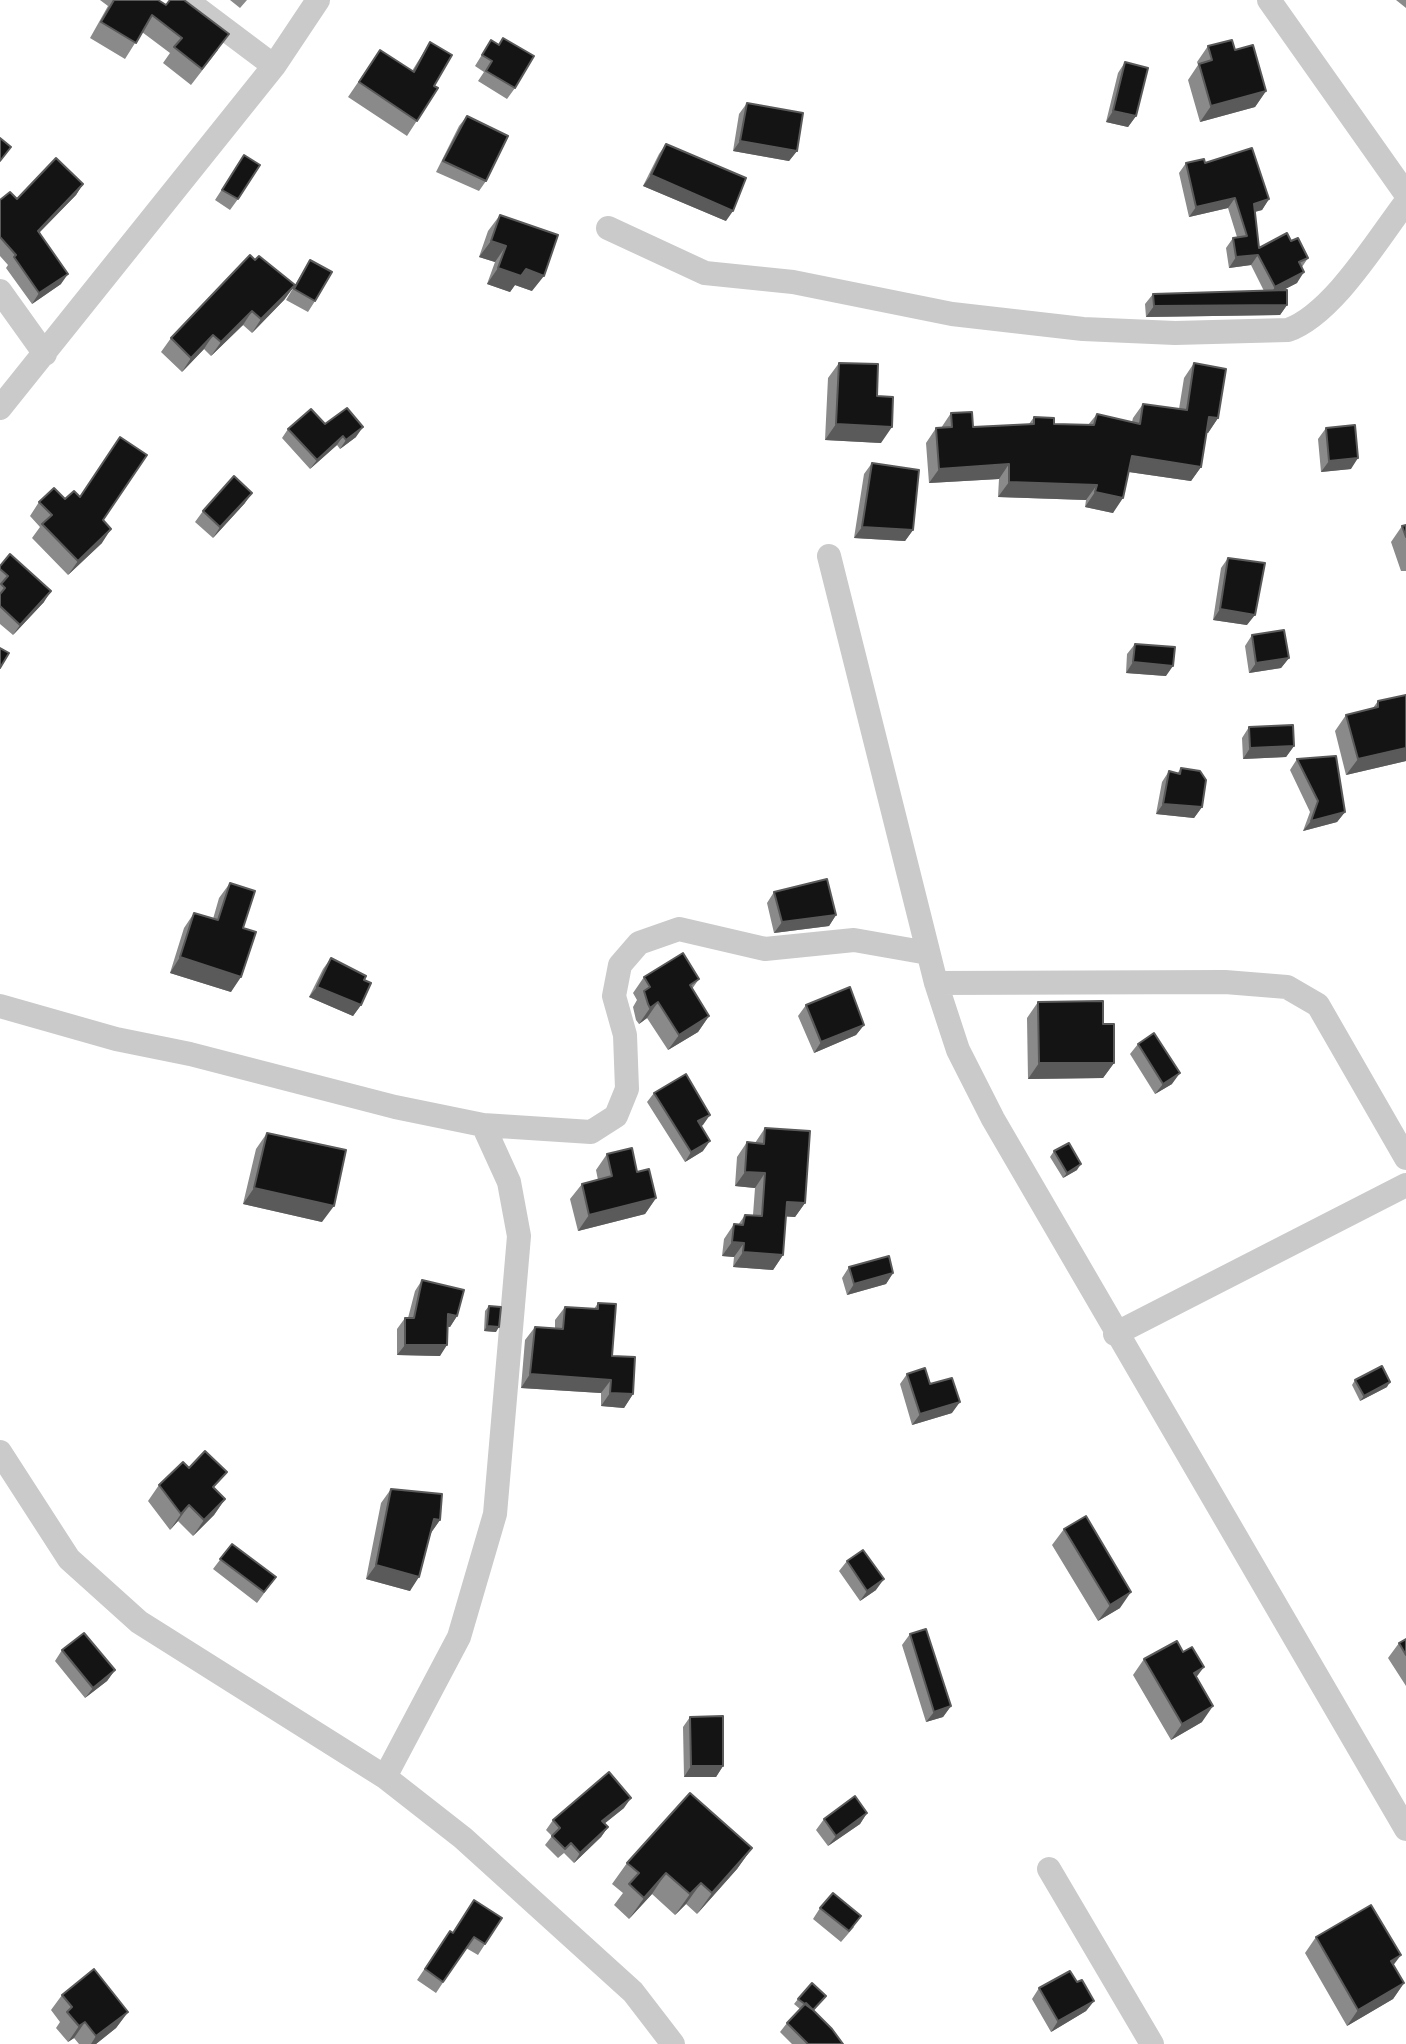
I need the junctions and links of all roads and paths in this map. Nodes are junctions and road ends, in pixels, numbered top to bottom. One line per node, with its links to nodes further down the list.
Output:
1 (186, 0): 4 (street)
2 (318, 0): 4 (street)
3 (1269, 0): 5 (street)
4 (274, 66): 9 (street)
5 (1406, 194)
6 (1406, 202): 7 (street)
7 (608, 228)
8 (0, 291): 9 (street)
9 (45, 354): 10 (street)
10 (0, 407)
11 (829, 556): 12 (street)
12 (928, 953): 13 (street); 15 (street)
13 (936, 983): 16 (street); 18 (street)
14 (0, 1006): 15 (street)
15 (483, 1125): 20 (street)
16 (1406, 1158)
17 (1406, 1185): 18 (street)
18 (1115, 1334): 21 (street)
19 (0, 1452): 20 (street)
20 (385, 1777): 23 (street)
21 (1406, 1829)
22 (1049, 1869): 24 (street)
23 (673, 2044)
24 (1152, 2044)

